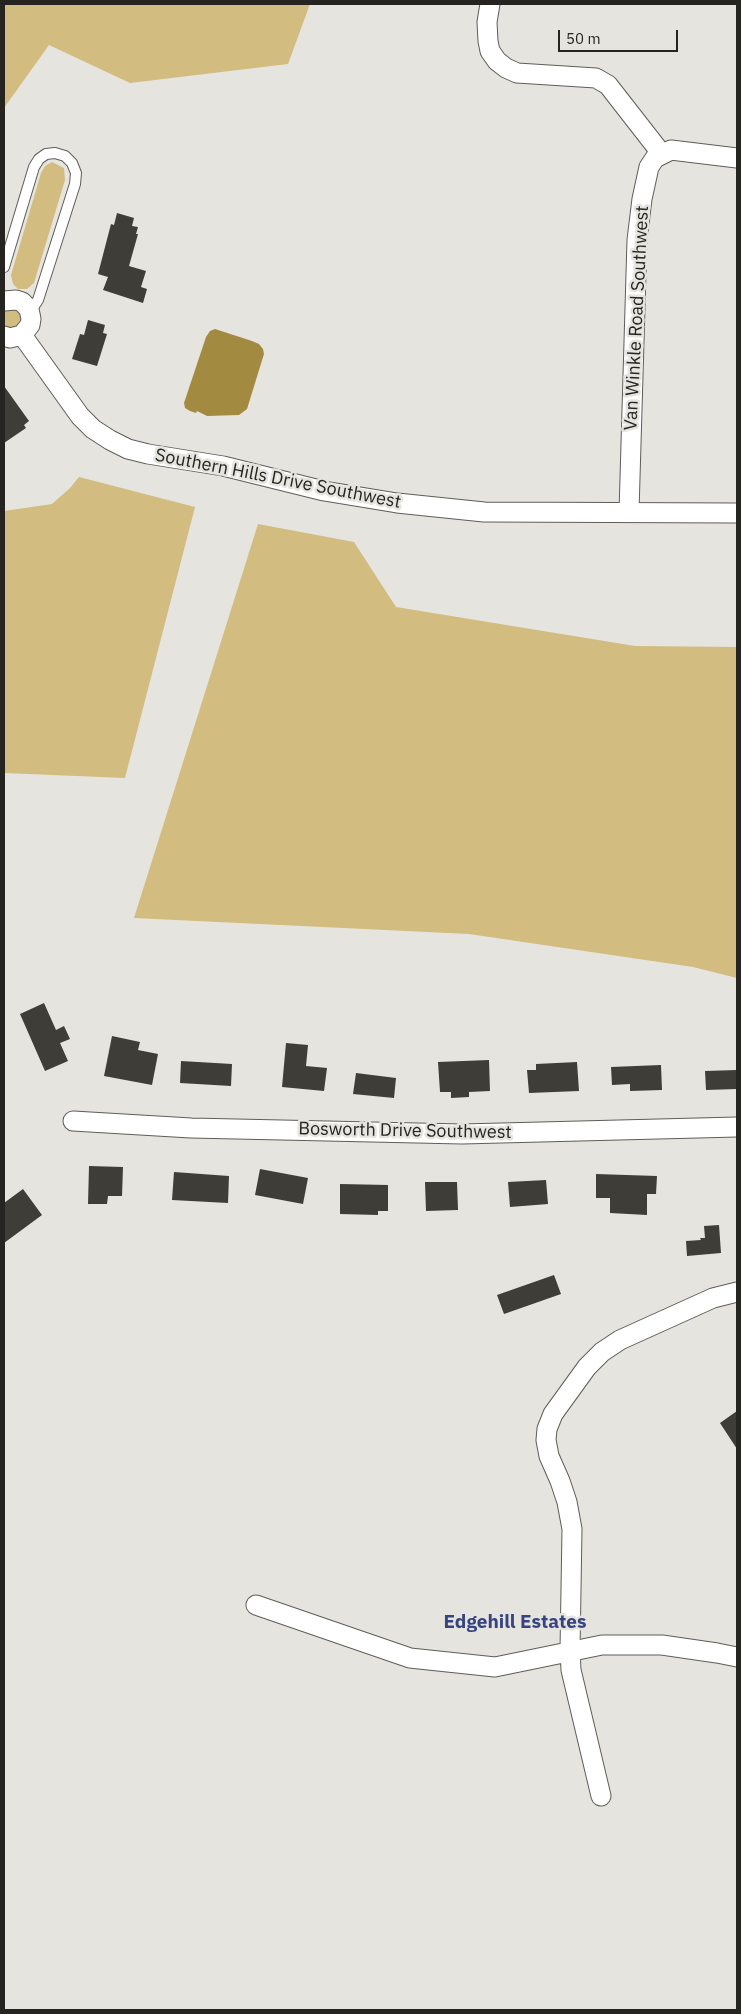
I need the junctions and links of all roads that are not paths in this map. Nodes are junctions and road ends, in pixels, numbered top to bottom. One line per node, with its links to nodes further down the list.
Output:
1 (490, 4): 2 (street)
2 (661, 153): 3 (street); 8 (street, Van Winkle Road Southwest)
3 (737, 158)
4 (4, 267): 6 (lane)
5 (4, 301): 6 (street)
6 (29, 309): 7 (street)
7 (13, 336): 8 (street, Southern Hills Drive Southwest)
8 (629, 512): 9 (street, Southern Hills Drive Southwest)
9 (737, 513)
10 (73, 1121): 11 (street, Bosworth Drive Southwest)
11 (737, 1126)
12 (737, 1292): 14 (street)
13 (256, 1605): 14 (street)
14 (570, 1650): 15 (street); 16 (street)
15 (737, 1657)
16 (601, 1796)

